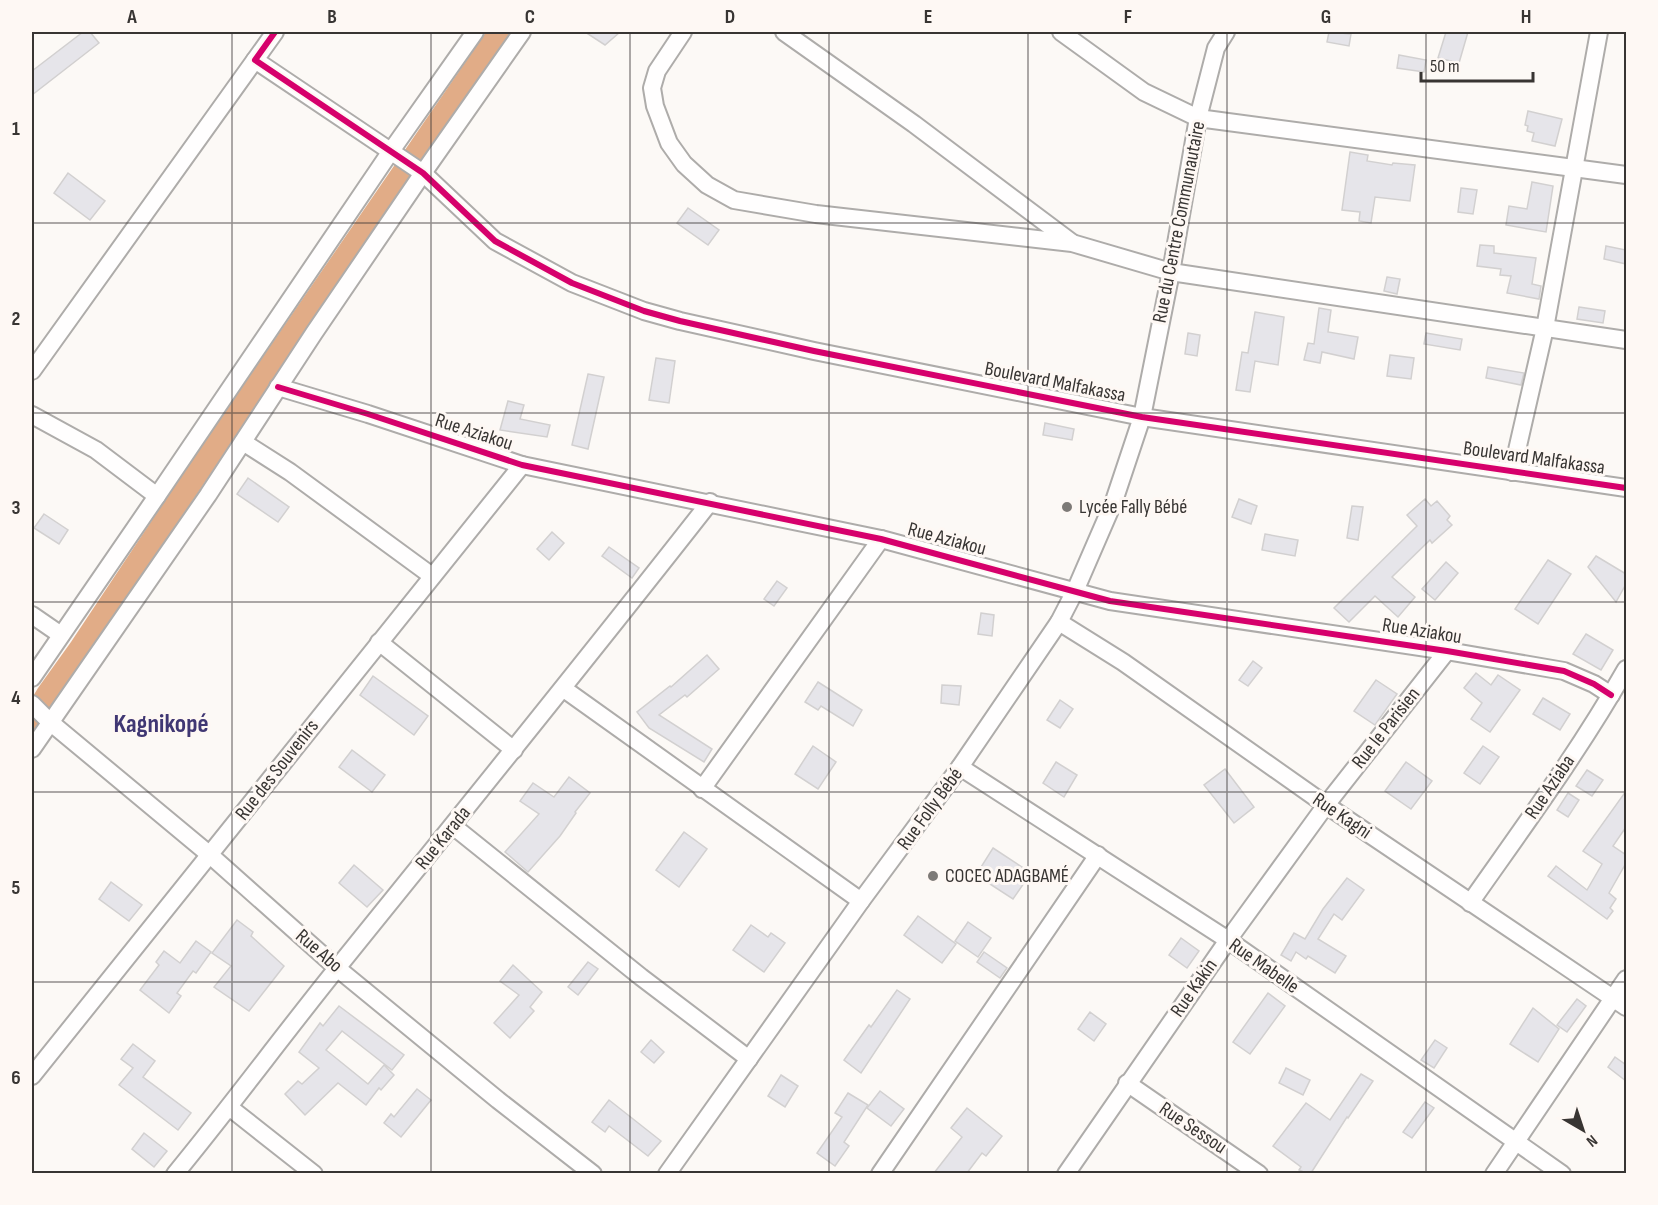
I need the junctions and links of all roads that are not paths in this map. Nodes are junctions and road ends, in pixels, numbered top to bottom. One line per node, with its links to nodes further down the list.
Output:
1 (275, 32): 9 (street)
2 (475, 32): 11 (street)
3 (522, 32): 13 (street)
4 (683, 32): 15 (street)
5 (784, 32): 15 (street)
6 (1061, 32): 10 (street)
7 (1226, 32): 10 (street, Rue du Centre Communautaire)
8 (1599, 32): 12 (street)
9 (255, 60): 11 (street, Boulevard Malfakassa); 19 (street)
10 (1198, 118): 12 (street); 16 (street, Rue du Centre Communautaire)
11 (392, 152): 13 (street, Boulevard Malfakassa); 27 (street)
12 (1575, 168): 14 (street); 17 (street)
13 (423, 173): 20 (street); 22 (street, Boulevard Malfakassa)
14 (1626, 175)
15 (1072, 243): 16 (street)
16 (1171, 272): 17 (street); 22 (street, Rue du Centre Communautaire)
17 (1545, 328): 18 (street); 25 (street)
18 (1626, 340)
19 (32, 371)
20 (278, 387): 23 (street); 24 (street, Rue Aziakou)
21 (32, 416): 27 (street)
22 (1142, 417): 25 (street, Boulevard Malfakassa); 31 (street, Rue Folly Bébé)
23 (243, 441): 30 (street); 42 (street)
24 (522, 465): 28 (street, Rue Aziakou); 30 (street, Rue des Souvenirs)
25 (1512, 472): 26 (street, Boulevard Malfakassa)
26 (1626, 488)
27 (157, 496): 34 (street)
28 (710, 502): 29 (street, Rue Aziakou); 39 (street, Rue Karada)
29 (881, 539): 31 (street, Rue Aziakou); 46 (street)
30 (432, 576): 35 (street, Rue des Souvenirs)
31 (1075, 591): 33 (street, Rue Folly Bébé); 36 (street, Rue Aziakou)
32 (32, 615): 34 (street)
33 (1059, 622): 45 (street, Rue Folly Bébé); 47 (street, Rue Kagni)
34 (61, 635): 38 (street)
35 (379, 642): 44 (street); 49 (street, Rue des Souvenirs)
36 (1447, 651): 40 (street, Rue Aziakou); 47 (street, Rue le Parisien)
37 (1626, 669): 40 (street, Rue Aziaba)
38 (32, 678)
39 (564, 689): 44 (street, Rue Karada); 46 (street)
40 (1611, 695): 52 (street, Rue Aziaba)
41 (32, 704): 42 (street, Rue Abo)
42 (50, 722): 43 (street); 49 (street, Rue Abo)
43 (32, 749)
44 (514, 750): 48 (street, Rue Karada)
45 (960, 767): 50 (street, Rue Mabelle); 51 (street, Rue Folly Bébé)
46 (702, 789): 51 (street)
47 (1326, 805): 52 (street, Rue Kagni); 53 (street, Rue Kakin)
48 (453, 826): 54 (street, Rue Karada); 57 (street)
49 (210, 855): 54 (street, Rue Abo); 58 (street, Rue des Souvenirs)
50 (1098, 855): 53 (street, Rue Mabelle); 66 (street)
51 (861, 901): 57 (street, Rue Folly Bébé)
52 (1470, 903): 56 (street, Rue Kagni)
53 (1228, 940): 59 (street, Rue Kakin); 61 (street, Rue Mabelle)
54 (337, 968): 60 (street, Rue Karada); 64 (street, Rue Abo)
55 (1626, 979): 56 (street)
56 (1620, 1002): 61 (street)
57 (749, 1059): 65 (street, Rue Folly Bébé)
58 (32, 1076)
59 (1127, 1083): 67 (street, Rue Kakin); 68 (street, Rue Sessou)
60 (229, 1107): 62 (street, Rue Karada); 63 (street)
61 (1515, 1141): 69 (street); 70 (street, Rue Mabelle)
62 (175, 1173)
63 (314, 1173)
64 (593, 1173)
65 (667, 1173)
66 (880, 1173)
67 (1066, 1173)
68 (1259, 1173)
69 (1494, 1173)
70 (1562, 1173)

